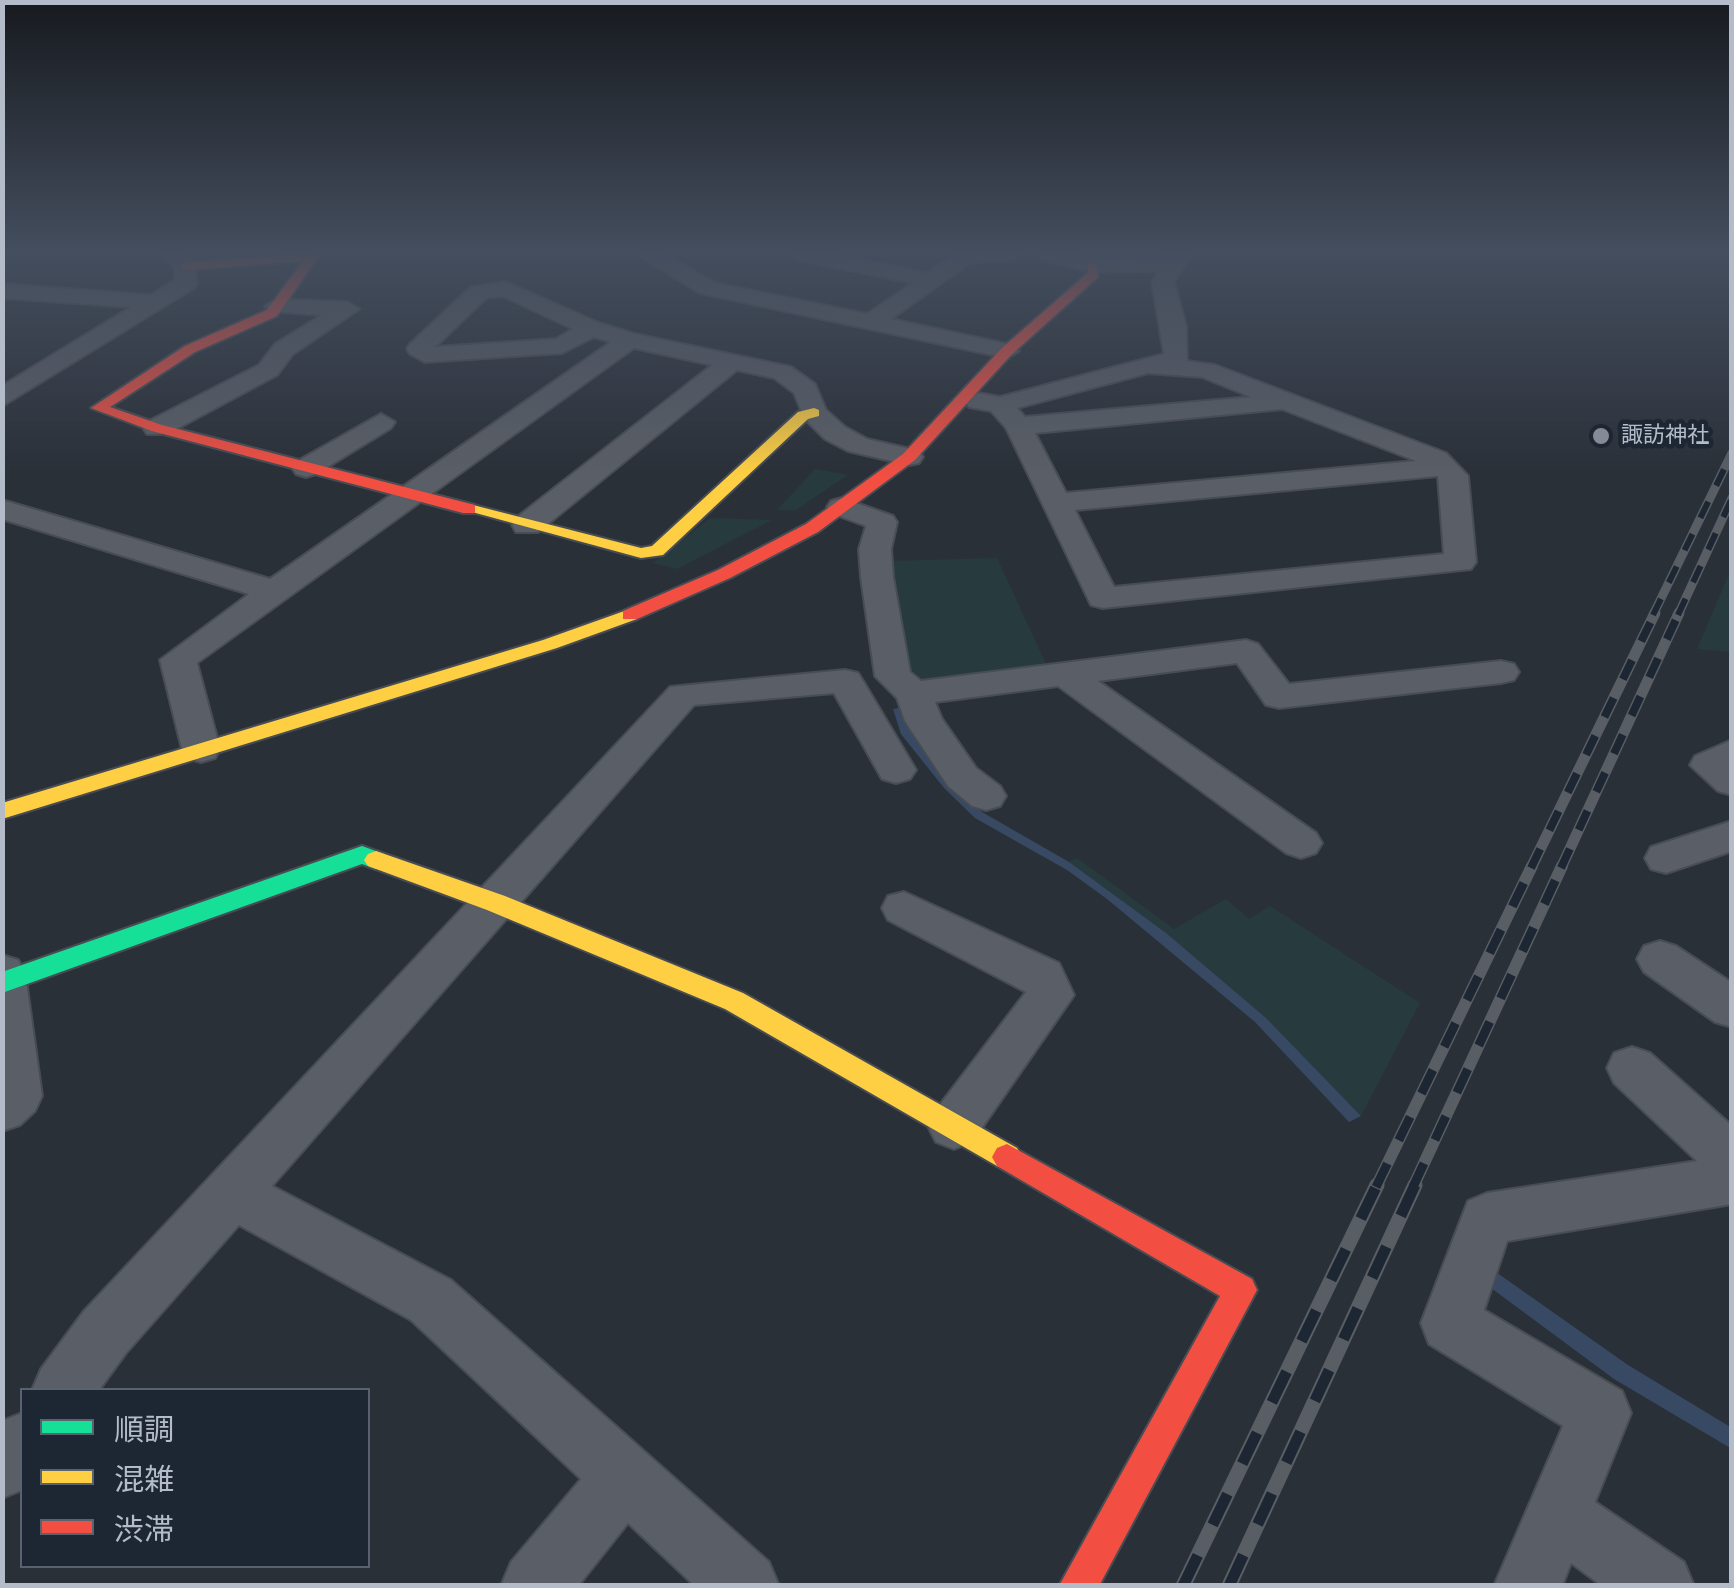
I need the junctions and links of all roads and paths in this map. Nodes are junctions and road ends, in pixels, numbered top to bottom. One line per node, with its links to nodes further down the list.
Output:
1 (114, 328): 13 (street)
2 (238, 328): 19 (street)
3 (318, 328): 19 (street)
4 (440, 328): 5 (street)
5 (591, 328): 9 (street)
6 (895, 328): 10 (street)
7 (1033, 328): 10 (street)
8 (1174, 328): 12 (street)
9 (630, 340): 11 (street); 23 (street)
10 (1007, 351): 14 (street)
11 (734, 360): 16 (street); 27 (street)
12 (1148, 366): 15 (street); 17 (street)
13 (2, 398)
14 (963, 398): 17 (street); 20 (street)
15 (1287, 401): 17 (street); 21 (street)
16 (814, 413): 20 (street); 27 (street)
17 (1009, 416): 24 (street)
18 (380, 422): 22 (street)
19 (157, 428): 22 (street)
20 (909, 457): 25 (street)
21 (1445, 466): 24 (street); 24 (street)
22 (306, 468): 23 (street)
23 (412, 495): 27 (street); 28 (street)
24 (1056, 504)
25 (842, 507): 32 (street); 33 (street)
26 (2, 508): 28 (street)
27 (527, 525)
28 (274, 591): 33 (street)
29 (1502, 672): 30 (street)
30 (1065, 674): 32 (street); 40 (street)
31 (844, 681): 32 (street); 35 (street); 42 (street)
32 (903, 684): 37 (street)
33 (201, 749): 38 (street)
34 (1732, 753): 36 (street)
35 (896, 770)
36 (1732, 782)
37 (986, 796)
38 (2, 811)
39 (1732, 836): 41 (street)
40 (1301, 843)
41 (1666, 858)
42 (496, 902): 46 (street); 50 (street); 53 (street)
43 (904, 908): 50 (street)
44 (1660, 959): 47 (street)
45 (2, 973): 46 (street)
46 (3, 982): 49 (street)
47 (1732, 1008)
48 (1632, 1068): 51 (street)
49 (2, 1109)
50 (954, 1126): 61 (street)
51 (1732, 1160)
52 (1732, 1180): 58 (street)
53 (232, 1193): 54 (street); 57 (street)
54 (63, 1388)
55 (20, 1446): 56 (street)
56 (2, 1467)
57 (624, 1476): 59 (street); 60 (street)
58 (1558, 1515): 62 (street); 63 (street)
59 (534, 1586)
60 (746, 1586)
61 (1078, 1586)
62 (1528, 1586)
63 (1660, 1586)

